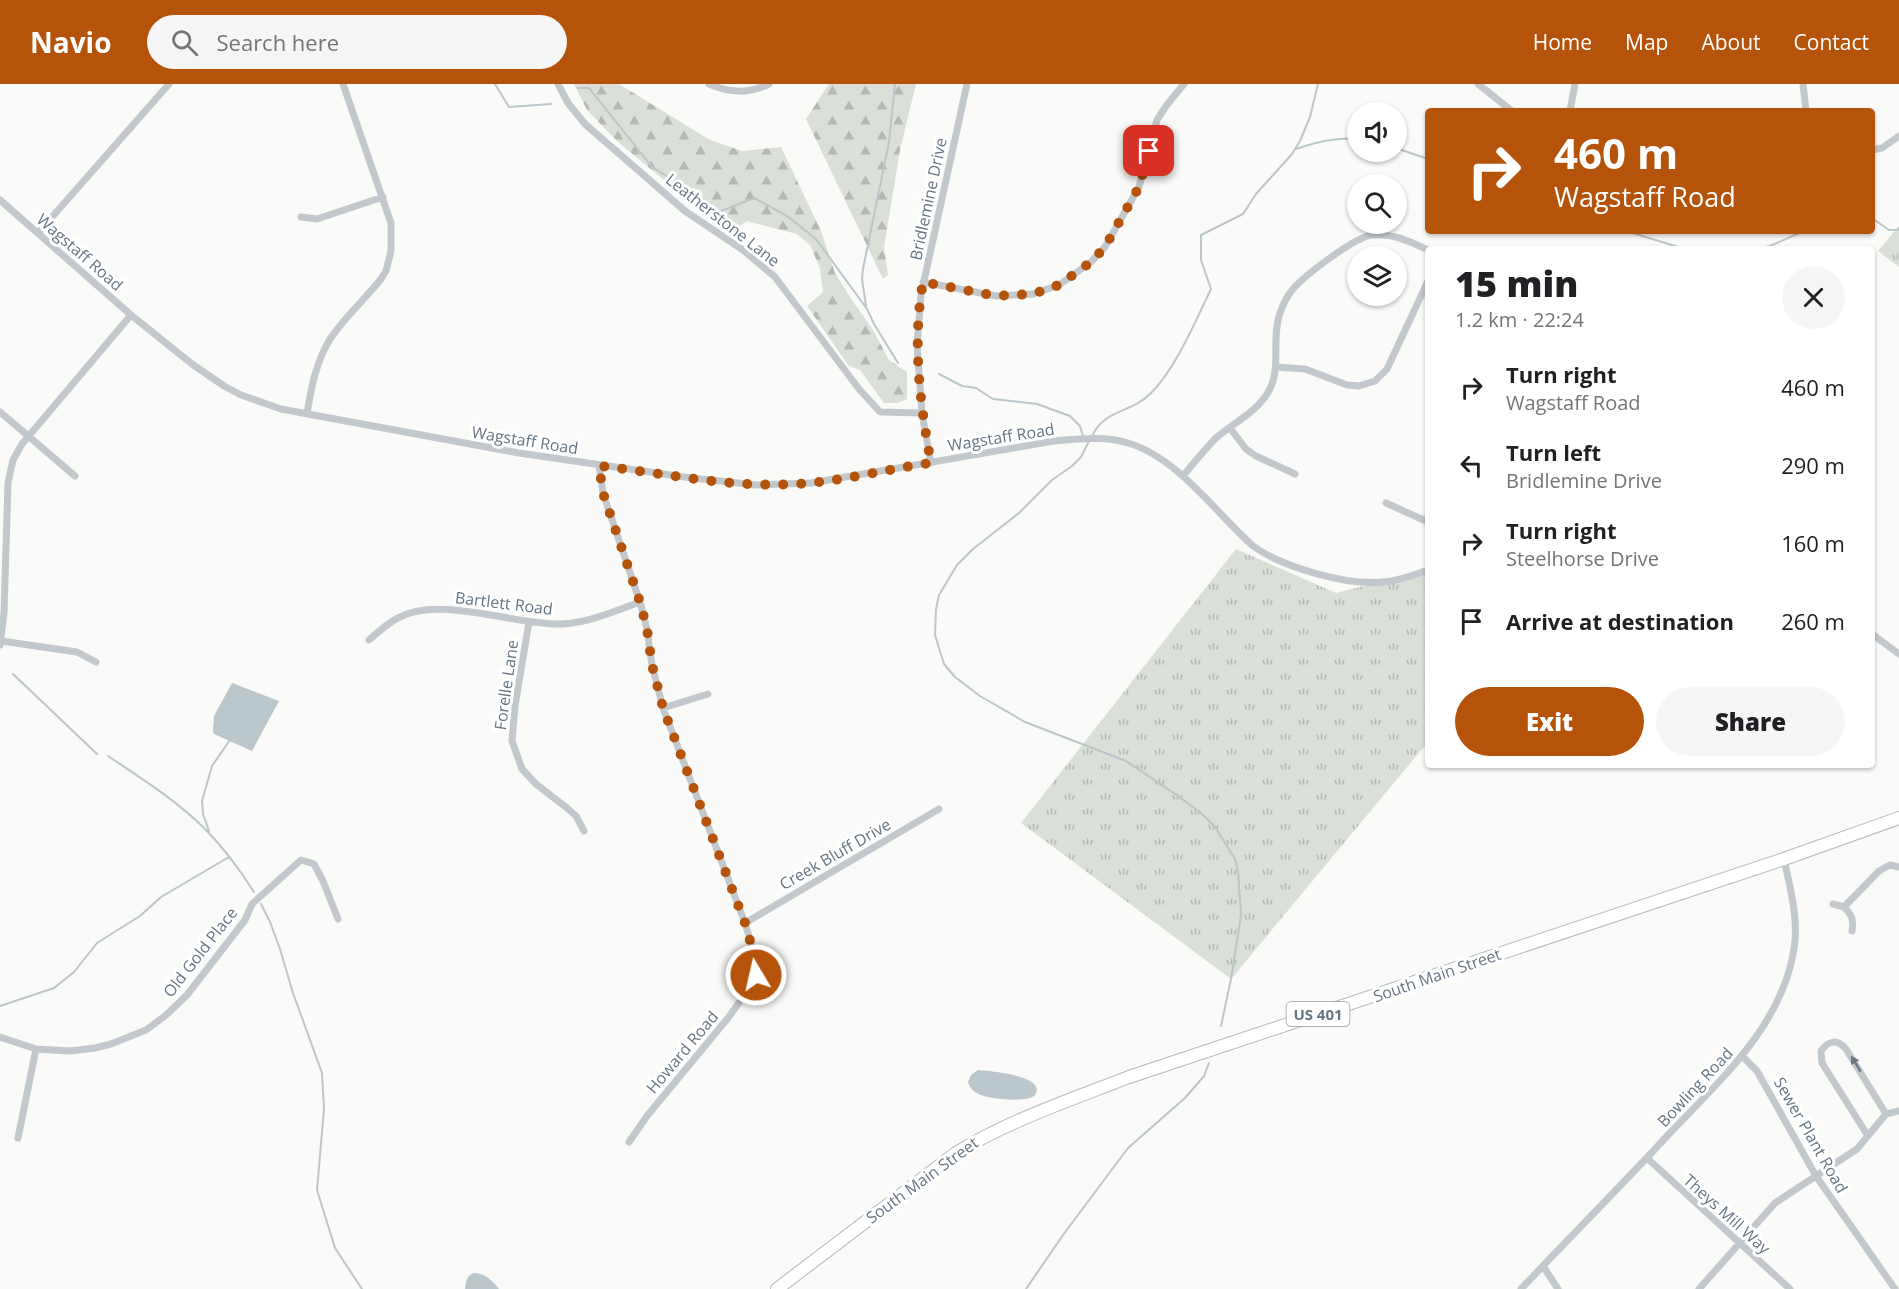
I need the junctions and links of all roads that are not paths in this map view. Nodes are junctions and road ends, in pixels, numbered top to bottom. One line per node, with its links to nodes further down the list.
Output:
1 (169, 84): 19 (street)
2 (343, 84): 16 (street)
3 (558, 84): 26 (street, Leatherstone Lane)
4 (709, 84): 5 (street)
5 (769, 84)
6 (967, 84): 21 (street, Bridlemine Drive)
7 (1184, 84): 21 (street)
8 (1478, 84): 11 (street)
9 (1575, 84): 12 (street)
10 (1803, 84): 13 (street)
11 (1508, 108)
12 (1571, 108)
13 (1806, 108)
14 (1899, 136): 15 (street)
15 (1875, 149)
16 (382, 197): 18 (street); 27 (street)
17 (0, 200): 19 (street, Wagstaff Road)
18 (301, 217)
19 (38, 233): 23 (street, Wagstaff Road)
20 (1425, 249): 24 (street)
21 (923, 282): 26 (street, Bridlemine Drive)
22 (1425, 288): 24 (street)
23 (131, 315): 27 (street, Wagstaff Road); 29 (street)
24 (1276, 367): 28 (street)
25 (0, 412): 29 (street)
26 (922, 413): 30 (street, Bridlemine Drive)
27 (307, 414): 31 (street, Wagstaff Road)
28 (1230, 428): 32 (street); 34 (street)
29 (28, 436): 33 (street); 42 (street)
30 (931, 463): 31 (street, Wagstaff Road); 34 (street, Wagstaff Road)
31 (599, 466): 38 (street, Howard Road)
32 (1295, 474)
33 (75, 476)
34 (1183, 476): 37 (street, Wagstaff Road)
35 (1386, 504): 36 (street)
36 (1425, 521)
37 (1425, 571)
38 (640, 602): 39 (street, Bartlett Road); 46 (street, Howard Road)
39 (529, 622): 41 (street, Bartlett Road); 49 (street, Forelle Lane)
40 (1875, 636): 43 (street)
41 (369, 640)
42 (1, 643): 44 (street)
43 (1899, 654)
44 (96, 662)
45 (708, 693): 46 (street)
46 (663, 708): 55 (street, Howard Road)
47 (939, 809): 55 (street, Creek Bluff Drive)
48 (1899, 818): 50 (highway, South Main Street / US 401)
49 (584, 831)
50 (1784, 858): 59 (street, Bowling Road); 69 (highway, South Main Street / US 401)
51 (1899, 867): 53 (street)
52 (1833, 904): 53 (street)
53 (1844, 907): 56 (street)
54 (338, 920): 58 (street, Old Gold Place)
55 (745, 923): 64 (street, Howard Road)
56 (1852, 931)
57 (0, 1037): 58 (street, Old Gold Place)
58 (36, 1049): 63 (street)
59 (1742, 1056): 65 (street, Bowling Road); 66 (street, Sewer Plant Road)
60 (1899, 1111): 61 (street)
61 (1886, 1114): 62 (street); 62 (street, one-way to 62)
62 (1868, 1136): 66 (street)
63 (18, 1138)
64 (629, 1142)
65 (1647, 1158): 67 (street, Theys Mill Way); 68 (street, Bowling Road)
66 (1815, 1176): 67 (street); 74 (street, Sewer Plant Road)
67 (1739, 1243): 72 (street); 73 (street, Theys Mill Way)
68 (1543, 1266): 70 (street, Bowling Road); 71 (street)
69 (777, 1289)
70 (1521, 1289)
71 (1558, 1289)
72 (1699, 1289)
73 (1790, 1289)
74 (1895, 1289)

